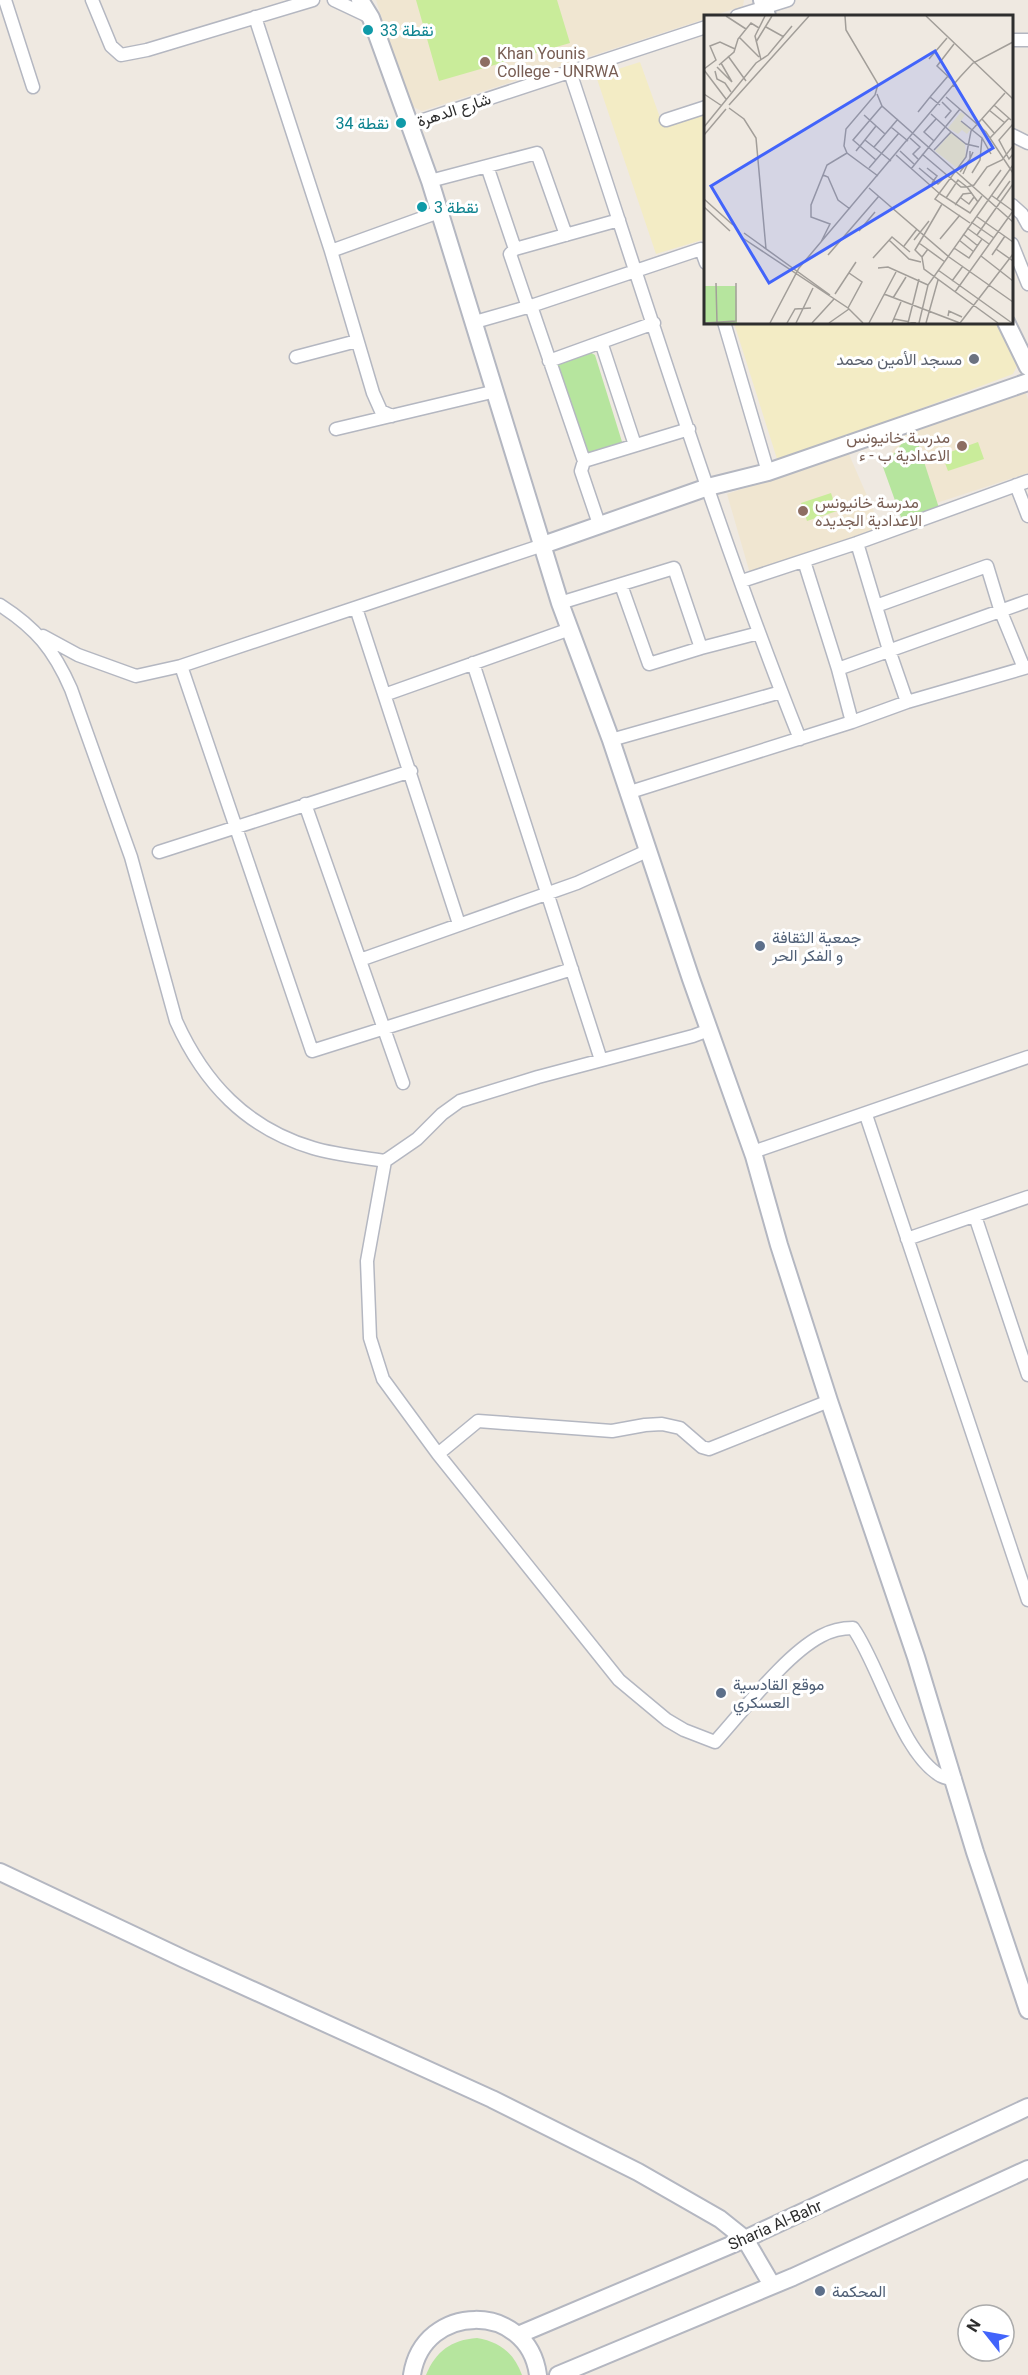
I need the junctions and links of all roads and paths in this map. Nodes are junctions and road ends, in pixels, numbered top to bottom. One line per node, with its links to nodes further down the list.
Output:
1 (5, 0): 13 (street)
2 (92, 0): 9 (street)
3 (313, 0): 9 (street)
4 (334, 0): 10 (street)
5 (360, 0): 10 (street)
6 (788, 0): 7 (street)
7 (765, 8): 8 (street)
8 (740, 15)
9 (255, 17): 29 (street)
10 (371, 18): 16 (street)
11 (704, 27): 12 (street, شارع الدهرة)
12 (570, 72): 16 (street, شارع الدهرة); 23 (street)
13 (33, 87)
14 (704, 107): 15 (street)
15 (666, 120)
16 (408, 125): 20 (street)
17 (1013, 136): 18 (street)
18 (1028, 143)
19 (487, 166): 20 (street); 25 (street); 27 (street)
20 (430, 181): 22 (street)
21 (1013, 207): 24 (street)
22 (439, 212): 29 (street); 33 (street)
23 (619, 220): 25 (street); 30 (street)
24 (1028, 225)
25 (566, 234): 27 (street)
26 (703, 248): 30 (street)
27 (515, 249): 32 (street)
28 (1013, 249): 31 (street)
29 (331, 251): 37 (street)
30 (636, 270): 32 (street); 34 (street)
31 (1028, 284)
32 (529, 306): 33 (street); 40 (street)
33 (475, 322): 43 (street)
34 (654, 323): 38 (street); 46 (street)
35 (724, 324): 49 (street)
36 (1007, 324): 41 (street)
37 (357, 341): 39 (street); 44 (street)
38 (601, 342): 40 (street); 47 (street)
39 (297, 357)
40 (549, 361): 48 (street)
41 (1028, 367)
42 (1028, 382): 49 (street)
43 (496, 392): 44 (street); 55 (street)
44 (392, 416): 45 (street)
45 (336, 429)
46 (689, 429): 47 (street); 51 (street)
47 (635, 446): 48 (street)
48 (584, 461): 53 (street)
49 (768, 471): 51 (street)
50 (1022, 483): 52 (street); 54 (street)
51 (708, 487): 53 (street); 57 (street)
52 (1028, 516)
53 (599, 525): 55 (street)
54 (857, 543): 56 (street); 62 (street)
55 (543, 545): 60 (street); 63 (street)
56 (804, 561): 57 (street); 73 (street)
57 (742, 581): 67 (street)
58 (621, 585): 60 (street); 68 (street); 68 (street)
59 (1028, 601): 64 (street)
60 (560, 603): 65 (street)
61 (0, 605): 66 (street)
62 (876, 606): 64 (street); 69 (street)
63 (356, 608): 71 (street); 80 (street)
64 (1001, 612): 69 (street); 72 (street)
65 (570, 629): 70 (street); 79 (street)
66 (37, 633): 71 (street); 97 (street)
67 (759, 633): 68 (street); 74 (street)
68 (701, 648)
69 (889, 650): 73 (street); 76 (street)
70 (473, 663): 75 (street); 86 (street)
71 (181, 666): 83 (street)
72 (1026, 668): 76 (street)
73 (838, 669): 77 (street)
74 (781, 692): 78 (street); 79 (street)
75 (387, 694)
76 (907, 702): 77 (street)
77 (852, 722): 78 (street)
78 (800, 739): 81 (street)
79 (611, 740): 81 (street)
80 (411, 771): 82 (street); 87 (street)
81 (627, 793): 84 (street)
82 (305, 804): 83 (street); 88 (street)
83 (236, 827): 85 (street); 90 (street)
84 (647, 851): 86 (street); 91 (street)
85 (159, 852)
86 (547, 893): 87 (street); 89 (street)
87 (459, 924): 88 (street)
88 (360, 960): 90 (street)
89 (572, 969): 90 (street); 93 (street)
90 (384, 1029): 94 (street)
91 (709, 1030): 93 (street); 96 (street)
92 (1028, 1057): 96 (street)
93 (602, 1060): 97 (street)
94 (404, 1083)
95 (867, 1118): 100 (street)
96 (753, 1152): 102 (street)
97 (385, 1161): 103 (street)
98 (1028, 1197): 99 (street)
99 (975, 1216): 100 (street); 101 (street)
100 (907, 1239): 104 (street)
101 (1028, 1375)
102 (829, 1401): 103 (street); 105 (street)
103 (438, 1454): 105 (street)
104 (1028, 1600)
105 (955, 1779): 107 (street)
106 (0, 1872): 110 (street)
107 (1028, 2010)
108 (1028, 2107): 110 (street, Sharia Al-Bahr)
109 (1028, 2169): 111 (street)
110 (745, 2239): 111 (street); 112 (street, Sharia Al-Bahr)
111 (772, 2285): 115 (street)
112 (518, 2335): 113 (street); 114 (street)
113 (412, 2375)
114 (538, 2375)
115 (558, 2375)

